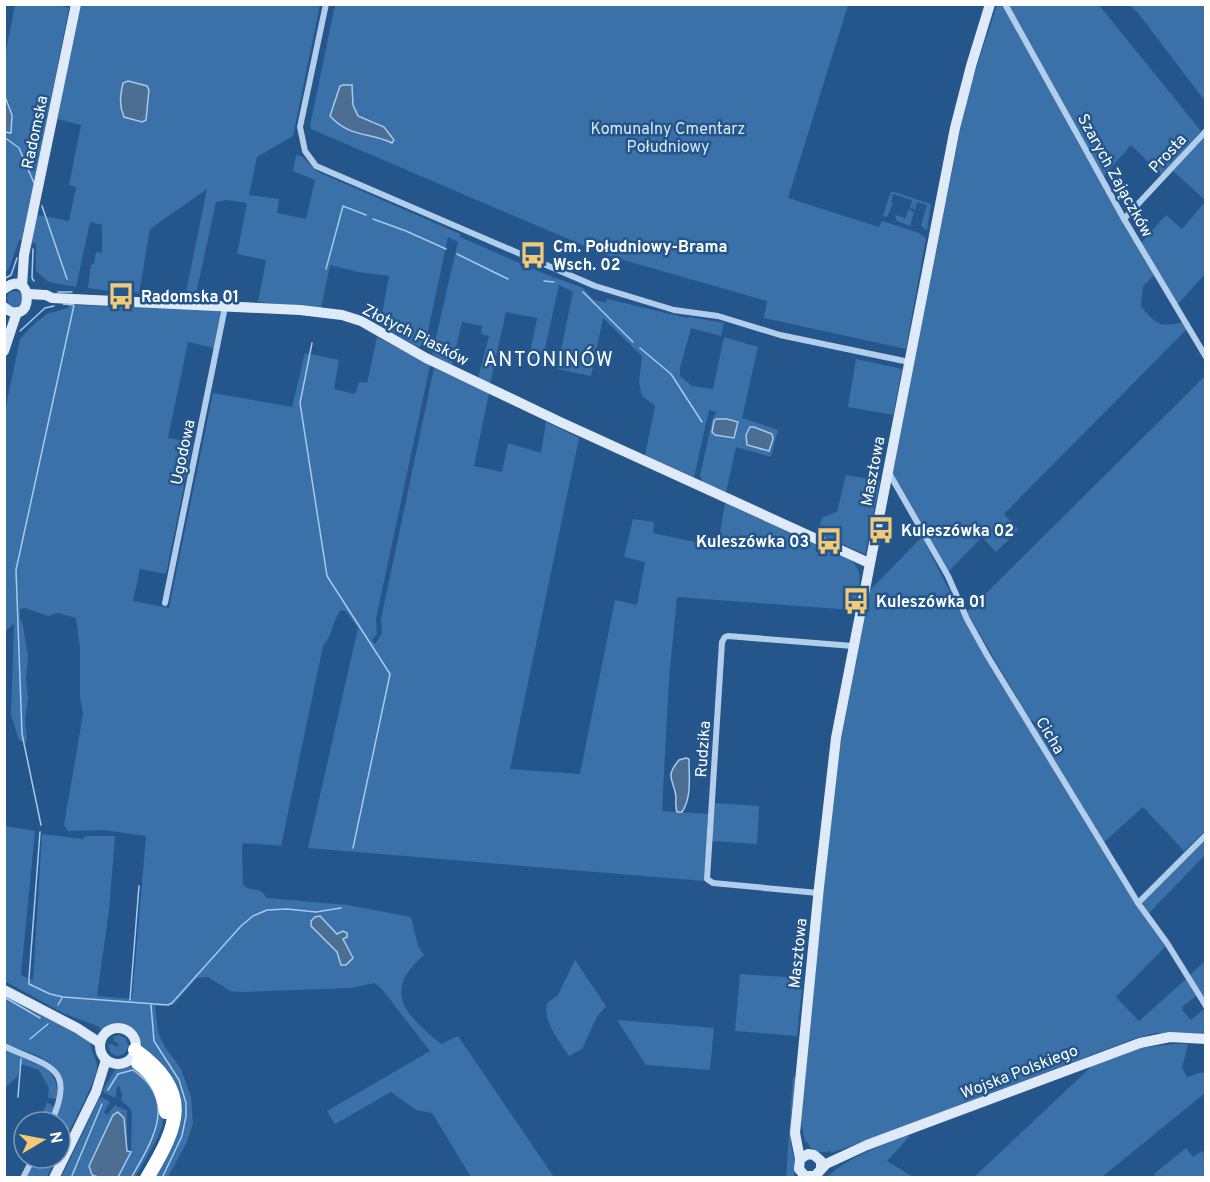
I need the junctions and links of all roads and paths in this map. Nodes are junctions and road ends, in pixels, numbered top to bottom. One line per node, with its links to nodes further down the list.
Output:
1 (76, 4): 7 (street, Radomska)
2 (326, 4): 14 (street)
3 (990, 4): 14 (street, Masztowa)
4 (1005, 4): 6 (street, Szarych Zajączków)
5 (1206, 131): 6 (street, Prosta)
6 (1124, 219): 13 (street, Szarych Zajączków)
7 (19, 291): 8 (street, Złotych Piasków); 9 (street)
8 (225, 307): 16 (street, Złotych Piasków); 17 (street, Ugodowa)
9 (10, 310): 10 (street); 12 (street)
10 (4, 340)
11 (4, 345): 12 (street)
12 (5, 350)
13 (1206, 357)
14 (909, 362): 15 (street, Masztowa)
15 (887, 470): 16 (street, Masztowa); 21 (street, Cicha)
16 (869, 563): 18 (street, Masztowa)
17 (165, 603)
18 (853, 646): 20 (street, Masztowa); 20 (street, Rudzika)
19 (1206, 835): 21 (street)
20 (818, 893): 30 (street, Masztowa)
21 (1138, 903): 23 (street, Cicha)
22 (4, 990): 24 (street)
23 (1206, 1006)
24 (102, 1039): 27 (street); 28 (street)
25 (1206, 1040): 31 (street, Wojska Polskiego)
26 (4, 1046): 29 (street)
27 (134, 1054): 28 (street); 34 (highway); 35 (highway)
28 (111, 1062): 33 (street)
29 (56, 1110)
30 (803, 1157): 31 (street); 32 (street)
31 (820, 1163): 32 (street)
32 (803, 1176)
33 (54, 1178)
34 (138, 1178)
35 (147, 1178)

